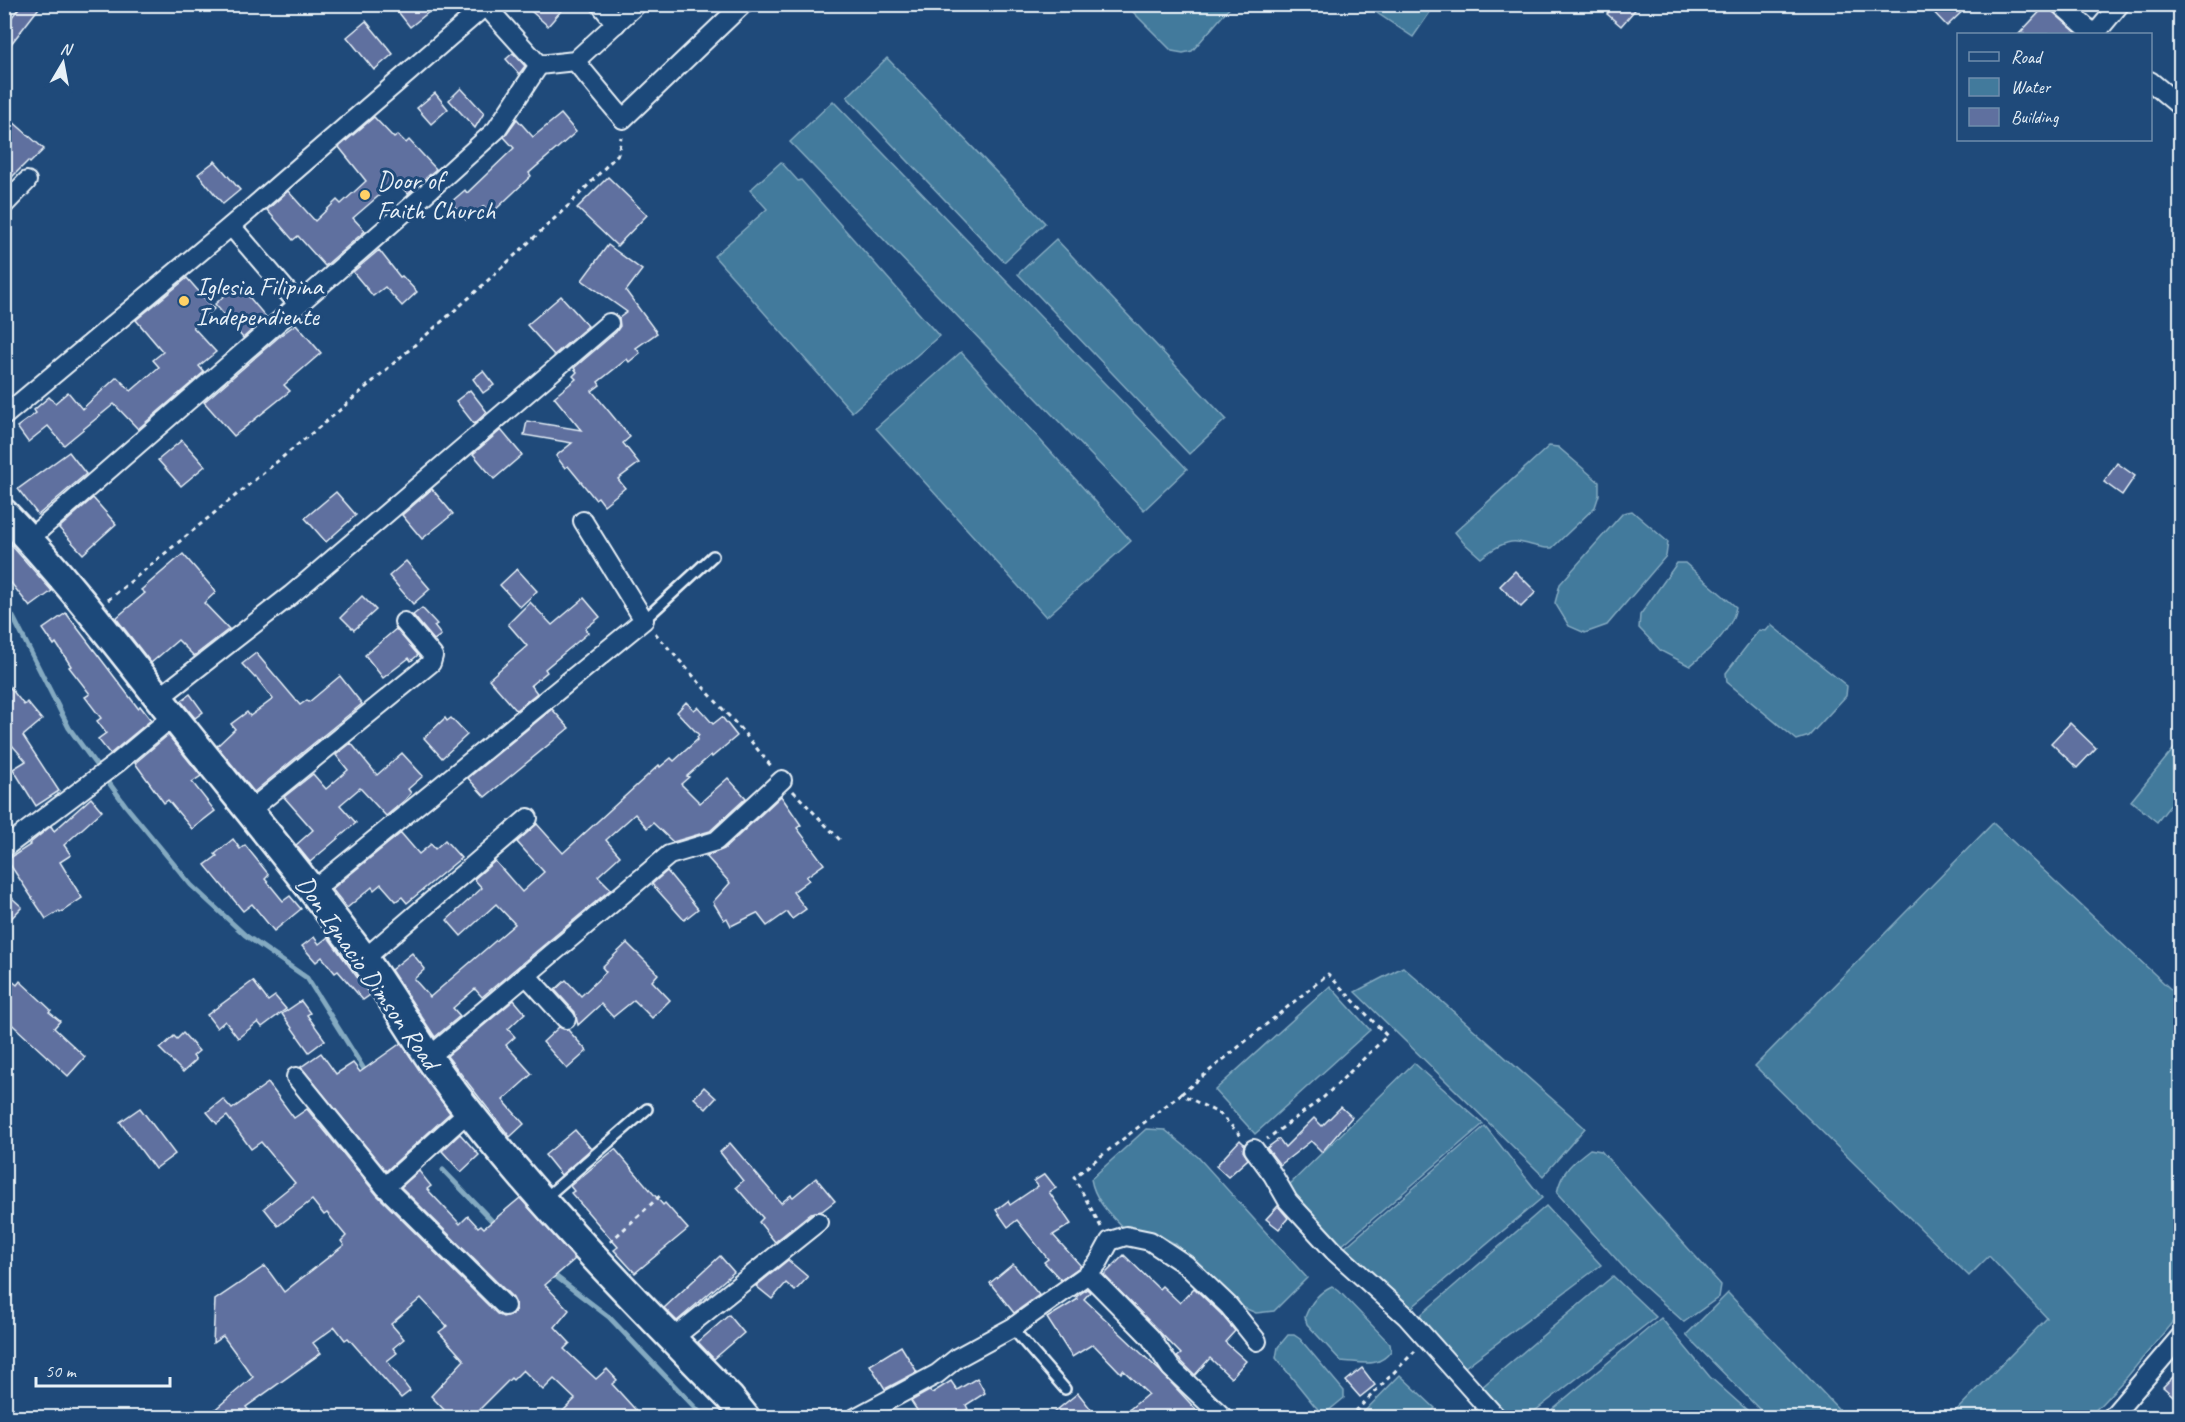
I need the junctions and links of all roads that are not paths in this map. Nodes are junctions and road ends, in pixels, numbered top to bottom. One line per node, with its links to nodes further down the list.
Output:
1 (600, 4): 7 (street)
2 (637, 4): 7 (street)
3 (743, 4): 10 (street)
4 (2060, 4): 8 (street)
5 (2120, 4): 9 (street)
6 (486, 5): 11 (street); 16 (street)
7 (616, 24): 10 (street)
8 (2093, 33)
9 (2095, 33)
10 (575, 61): 11 (street)
11 (539, 66): 17 (street)
12 (2152, 82): 13 (street)
13 (2181, 106)
14 (27, 182): 15 (street)
15 (4, 205)
16 (231, 226): 17 (street); 19 (street)
17 (298, 304): 22 (street)
18 (609, 323): 26 (street)
19 (4, 416)
20 (4, 513): 22 (street, Don Ignacio Dimson Road)
21 (583, 521): 24 (street)
22 (29, 539): 26 (street, Don Ignacio Dimson Road)
23 (713, 556): 24 (lane)
24 (644, 620): 31 (street)
25 (404, 622): 28 (street)
26 (166, 707): 28 (street, Don Ignacio Dimson Road); 30 (street)
27 (782, 780): 33 (street)
28 (249, 812): 31 (street, Don Ignacio Dimson Road)
29 (528, 818): 32 (street)
30 (4, 848)
31 (312, 891): 32 (street, Don Ignacio Dimson Road)
32 (364, 959): 35 (street, Don Ignacio Dimson Road)
33 (526, 975): 34 (street); 35 (street)
34 (566, 1018)
35 (429, 1057): 38 (street, Don Ignacio Dimson Road)
36 (296, 1077): 40 (street)
37 (647, 1109): 41 (lane)
38 (469, 1111): 40 (street); 41 (street, Don Ignacio Dimson Road)
39 (1254, 1149): 53 (street)
40 (385, 1187): 44 (street)
41 (542, 1200): 47 (street, Don Ignacio Dimson Road)
42 (818, 1222): 47 (street)
43 (1088, 1274): 45 (street); 48 (street); 52 (street)
44 (505, 1306)
45 (1012, 1328): 49 (lane); 51 (street)
46 (2181, 1337): 54 (street)
47 (672, 1339): 50 (street, Don Ignacio Dimson Road)
48 (1257, 1341)
49 (1065, 1389)
50 (746, 1418)
51 (855, 1418)
52 (1224, 1418)
53 (1497, 1418)
54 (2111, 1418)

